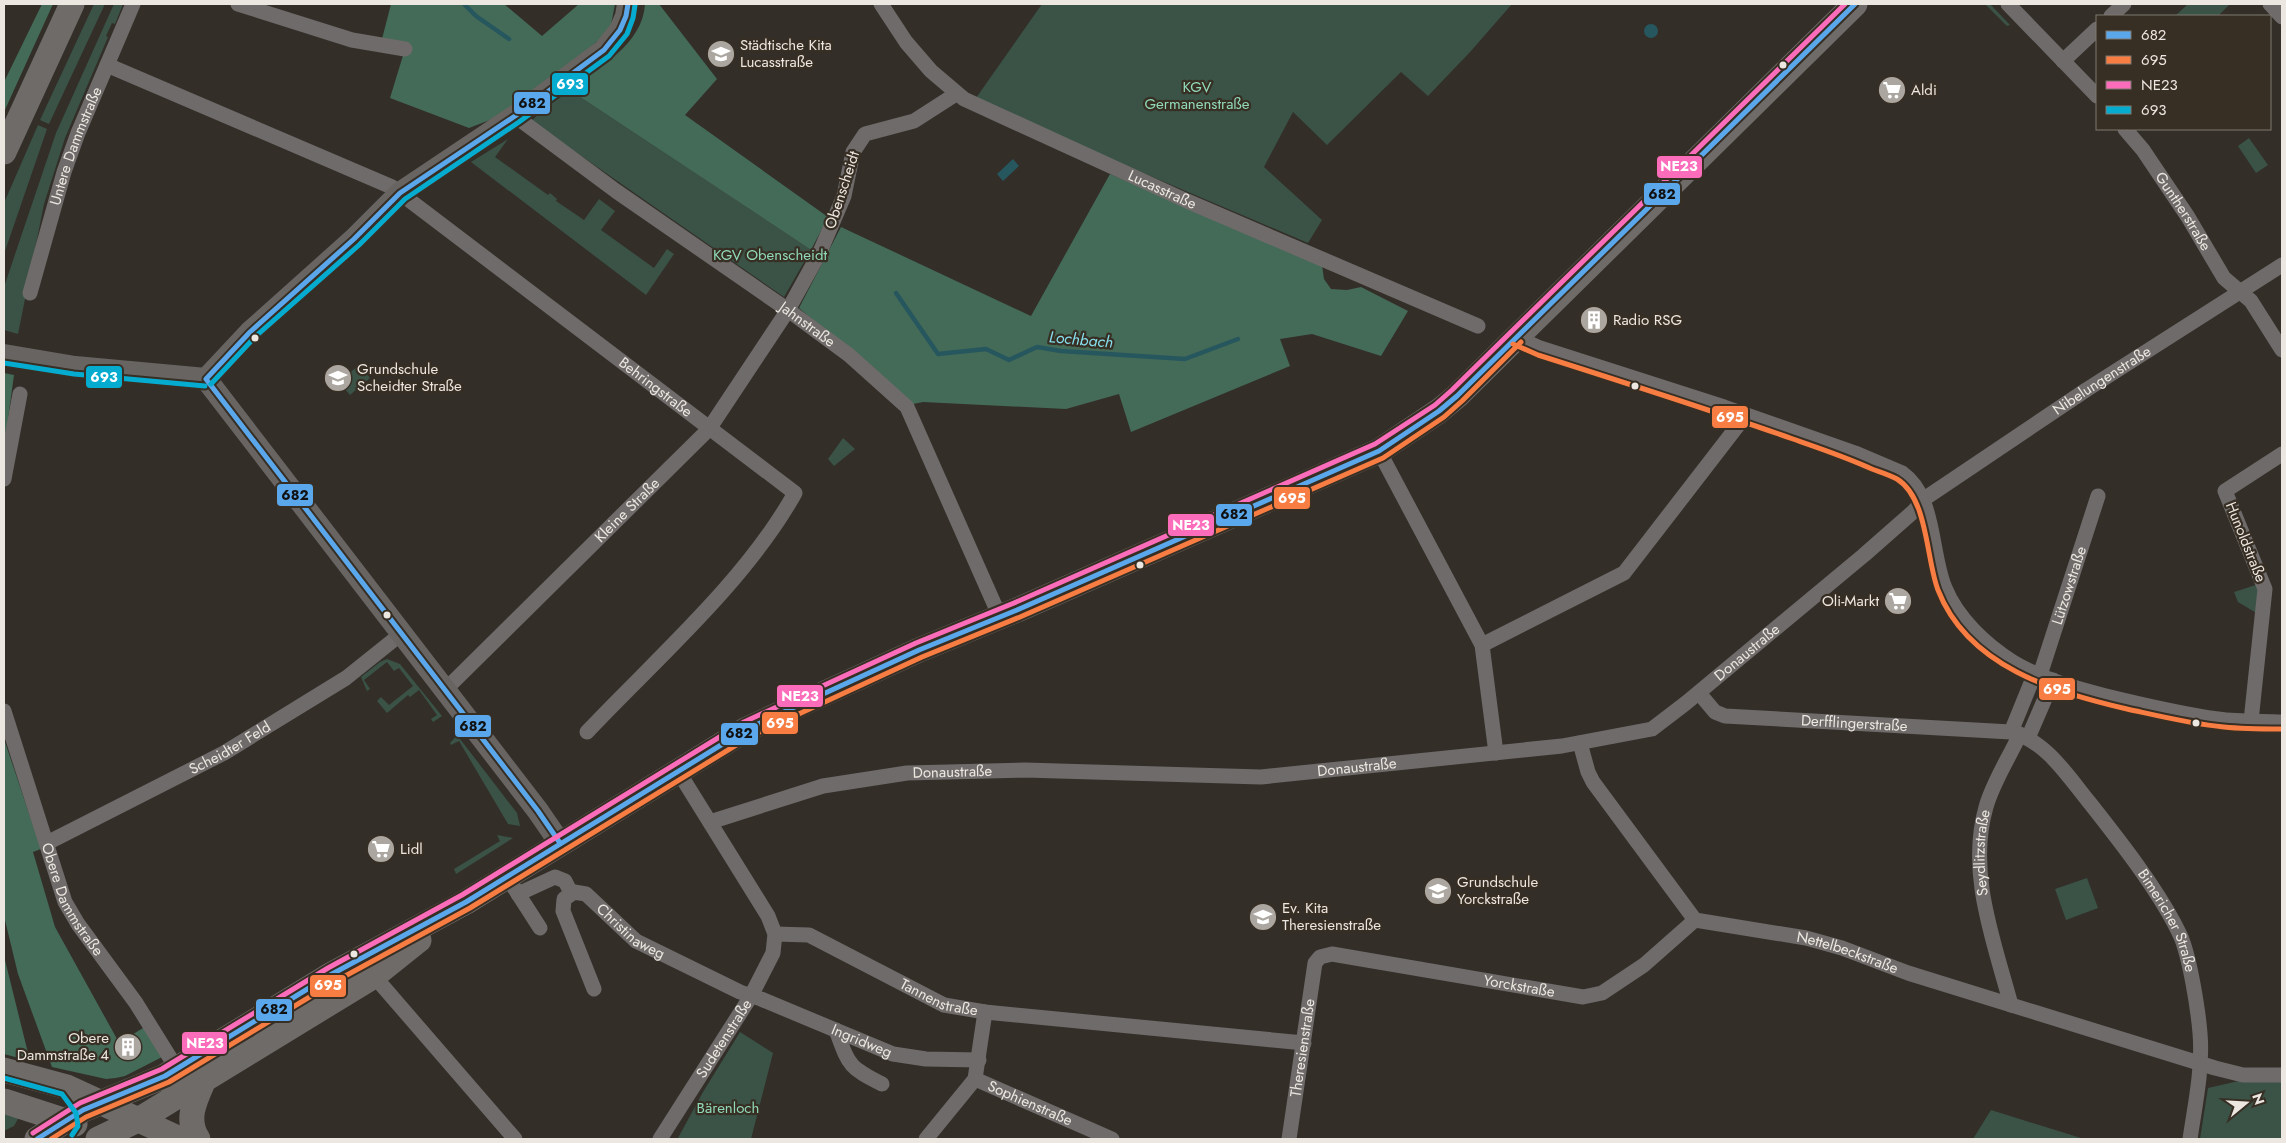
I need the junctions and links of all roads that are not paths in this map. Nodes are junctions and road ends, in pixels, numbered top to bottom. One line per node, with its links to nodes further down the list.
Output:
1 (72, 4): 20 (main road)
2 (134, 4): 15 (street, Untere Dammstraße)
3 (238, 4): 13 (street)
4 (628, 4): 18 (street)
5 (881, 4): 16 (street, Lucasstraße)
6 (1855, 4): 27 (main road)
7 (2008, 4): 14 (street)
8 (2124, 4): 10 (street)
9 (2270, 4): 11 (street)
10 (2112, 15)
11 (2282, 17)
12 (2096, 30): 14 (street)
13 (405, 49)
14 (2063, 61): 17 (street)
15 (107, 65): 21 (street, Behringstraße); 23 (street, Untere Dammstraße)
16 (956, 94): 25 (street, Obenscheidt); 26 (street, Lucasstraße)
17 (2096, 95)
18 (515, 116): 21 (street); 25 (street, Jahnstraße)
19 (2126, 130): 24 (street, Guntherstraße)
20 (4, 152)
21 (400, 193): 30 (street); 33 (street, Behringstraße)
22 (2282, 265): 24 (street, Nibelungenstraße)
23 (30, 293)
24 (2241, 293): 28 (street, Guntherstraße); 38 (street, Nibelungenstraße)
25 (788, 310): 33 (street, Kleine Straße); 39 (street, Jahnstraße)
26 (1478, 326)
27 (1516, 337): 32 (street); 34 (main road)
28 (2282, 350)
29 (10, 357): 30 (street)
30 (206, 379): 40 (street)
31 (20, 394): 36 (street)
32 (1746, 415): 38 (street); 41 (street)
33 (709, 429): 43 (street, Kleine Straße); 48 (street, Behringstraße)
34 (1379, 451): 39 (main road); 41 (street)
35 (2282, 454): 46 (street, Hunoldstraße)
36 (4, 479)
37 (2098, 496): 42 (street, Lützowstraße)
38 (1924, 499): 42 (street); 44 (street, Donaustraße)
39 (1000, 617): 52 (main road)
40 (401, 634): 43 (street); 54 (street, Scheidter Feld)
41 (1482, 645): 51 (street)
42 (2043, 676): 46 (street); 49 (street)
43 (445, 690): 55 (street)
44 (1699, 693): 49 (street, Derfflingerstraße); 50 (street, Donaustraße)
45 (4, 711): 54 (street, Obere Dammstraße)
46 (2251, 721): 47 (street)
47 (2282, 722)
48 (587, 732)
49 (2020, 735): 66 (street, Seydlitzstraße); 71 (street, Bimericher Straße)
50 (1580, 743): 51 (street, Donaustraße); 59 (street)
51 (1496, 753): 53 (street, Donaustraße)
52 (678, 771): 53 (street); 55 (main road)
53 (710, 822): 61 (street)
54 (47, 843): 73 (street, Obere Dammstraße)
55 (560, 843): 56 (main road)
56 (513, 885): 57 (street, Christinaweg); 58 (main road); 60 (street)
57 (571, 893): 64 (street); 65 (street, Christinaweg)
58 (466, 902): 63 (main road); 73 (main road)
59 (1696, 920): 62 (street, Yorckstraße); 66 (street, Nettelbeckstraße)
60 (540, 928)
61 (775, 934): 65 (street, Sudetenstraße); 67 (street, Tannenstraße)
62 (1320, 957): 69 (street, Theresienstraße)
63 (374, 976): 76 (main road); 84 (street)
64 (594, 990)
65 (751, 996): 68 (street, Ingridweg); 85 (street, Sudetenstraße)
66 (2011, 1005): 71 (street, Nettelbeckstraße)
67 (985, 1012): 69 (street, Tannenstraße); 70 (street)
68 (836, 1030): 70 (street, Ingridweg); 77 (street)
69 (1304, 1043): 88 (street, Theresienstraße)
70 (979, 1060): 75 (street)
71 (2200, 1063): 74 (street); 89 (street, Bimericher Straße)
72 (4, 1070): 80 (main road)
73 (167, 1074): 79 (main road); 80 (main road)
74 (2282, 1075)
75 (976, 1079): 86 (street); 87 (street, Sophienstraße)
76 (204, 1080): 79 (main road); 83 (main road)
77 (882, 1084)
78 (4, 1101): 80 (main road)
79 (132, 1115): 80 (main road); 82 (main road)
80 (92, 1127): 81 (main road)
81 (37, 1139)
82 (180, 1139)
83 (198, 1139)
84 (515, 1139)
85 (660, 1139)
86 (926, 1139)
87 (1112, 1139)
88 (1289, 1139)
89 (2190, 1139)

